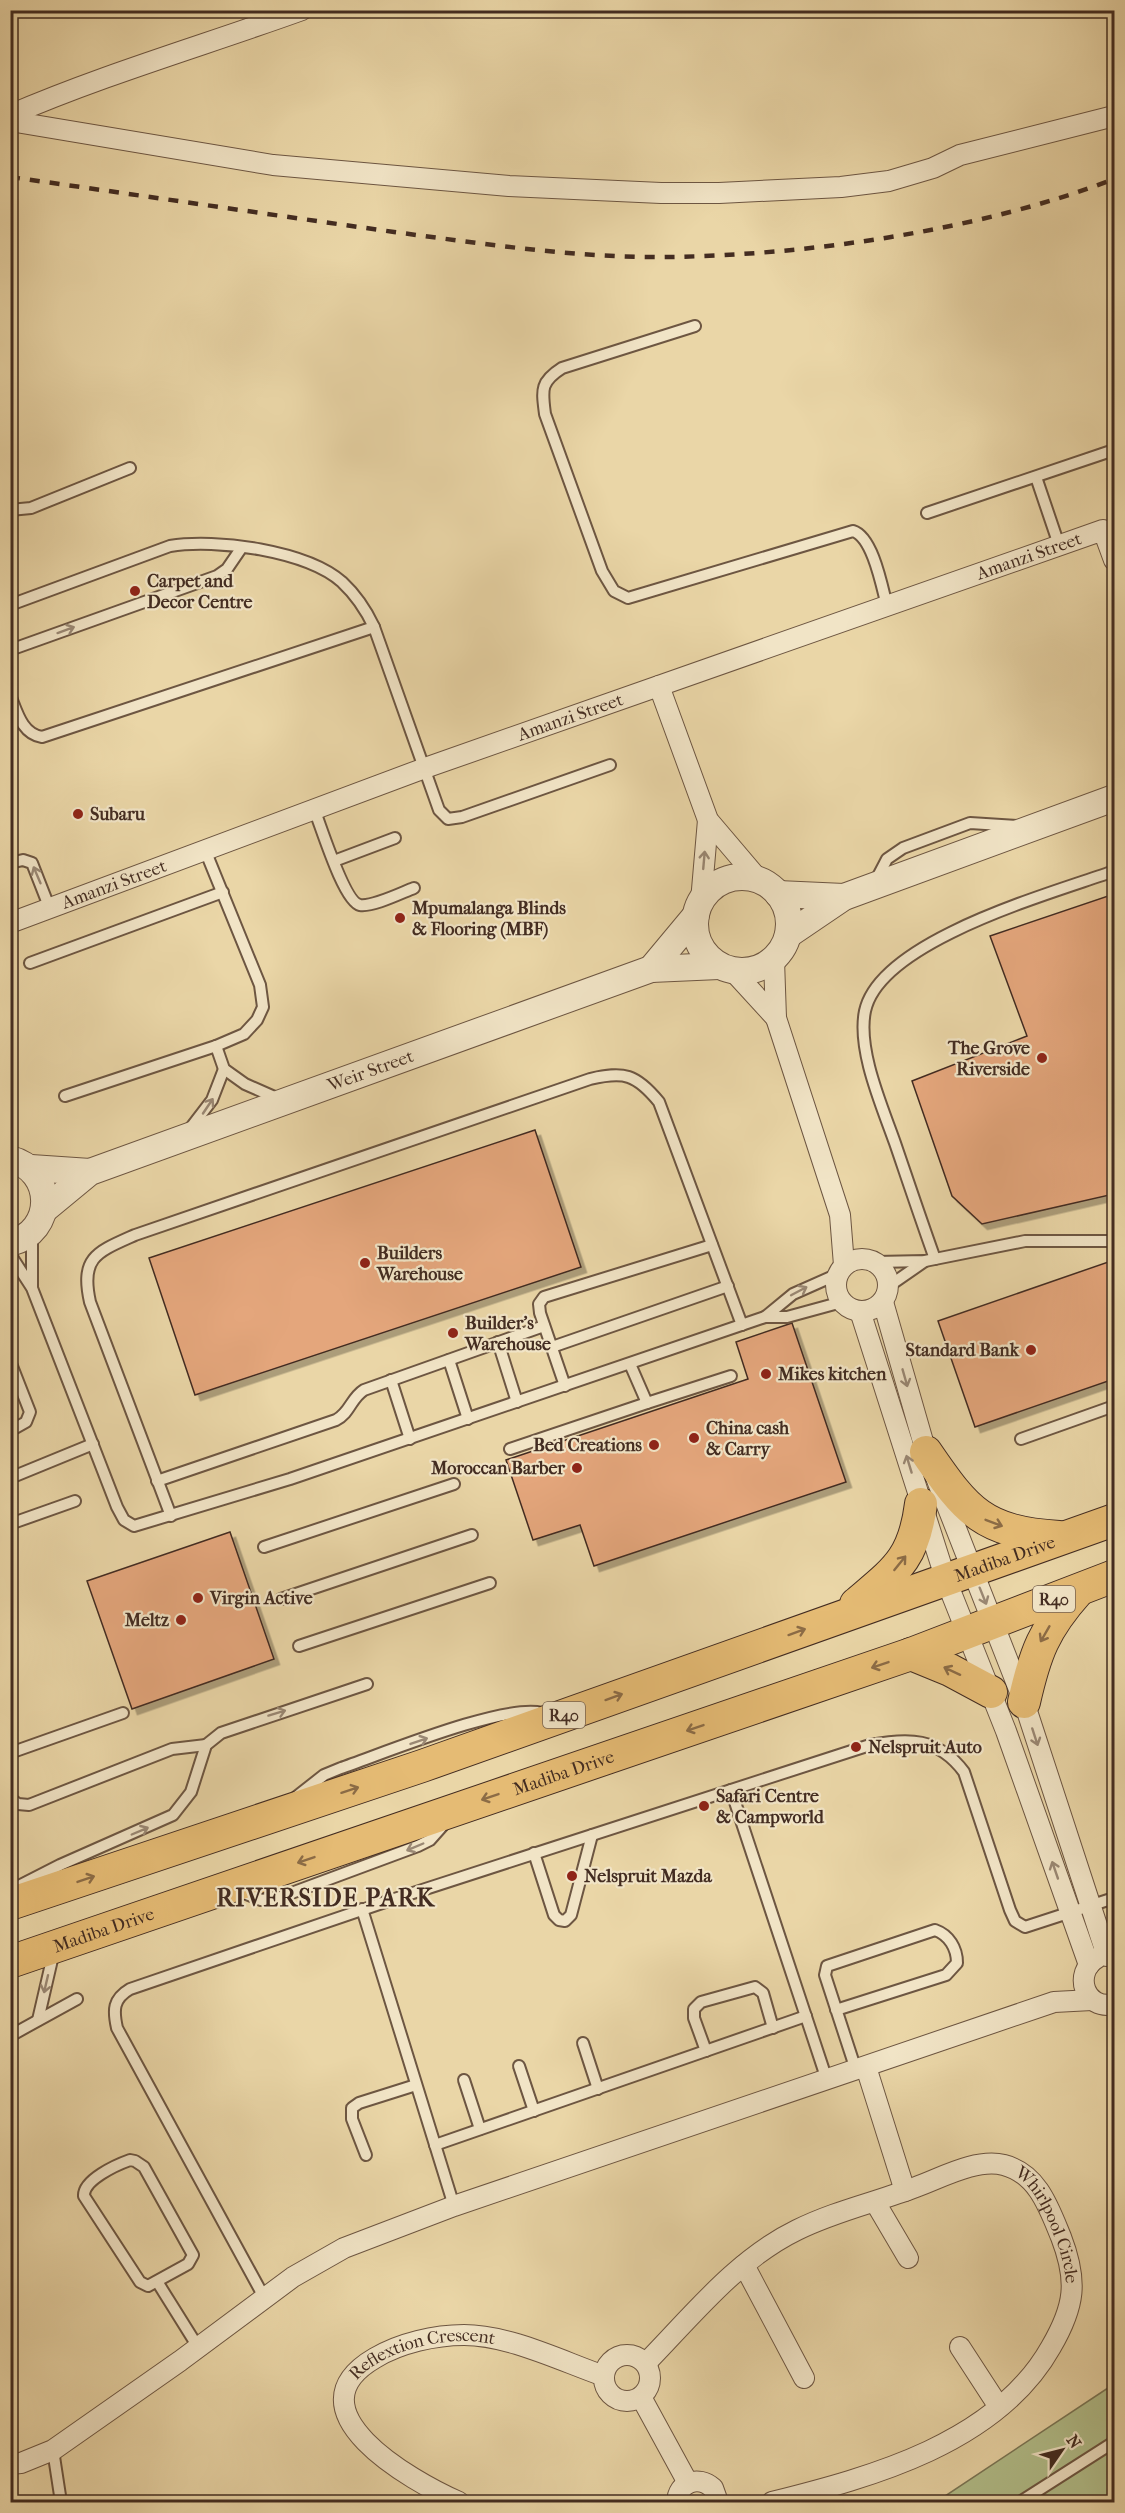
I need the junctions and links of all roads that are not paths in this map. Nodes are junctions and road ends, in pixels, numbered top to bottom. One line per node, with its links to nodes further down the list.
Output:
1 (302, 10): 2 (street)
2 (10, 115)
3 (1114, 116): 4 (street)
4 (10, 121)
5 (695, 326): 16 (lane)
6 (1114, 450): 8 (lane)
7 (130, 468): 9 (lane)
8 (1036, 477): 10 (lane); 12 (lane)
9 (10, 510)
10 (927, 513)
11 (1109, 528): 12 (street, Amanzi Street); 14 (street, Amanzi Street)
12 (1059, 545): 16 (street, Amanzi Street)
13 (242, 548): 15 (lane); 17 (lane); 18 (lane, one-way to 13)
14 (1114, 560)
15 (10, 605)
16 (887, 606): 19 (street, Amanzi Street)
17 (374, 627): 20 (lane); 22 (lane)
18 (10, 650)
19 (659, 686): 22 (street, Amanzi Street); 25 (street)
20 (10, 695)
21 (610, 765): 22 (lane)
22 (425, 768): 24 (street, Amanzi Street)
23 (1114, 798): 34 (street)
24 (314, 810): 27 (street, Amanzi Street); 28 (lane)
25 (708, 820): 31 (street); 35 (street, one-way to 25)
26 (395, 838): 28 (lane)
27 (205, 850): 33 (lane); 36 (street, Amanzi Street)
28 (334, 861): 32 (lane)
29 (10, 863): 36 (lane, one-way to 29)
30 (1114, 871): 57 (lane)
31 (769, 887): 34 (street); 35 (street); 38 (street)
32 (414, 888)
33 (223, 892): 40 (lane); 44 (lane)
34 (844, 897): 38 (street)
35 (698, 908): 41 (street); 42 (street)
36 (50, 909): 37 (street, Amanzi Street)
37 (10, 923)
38 (788, 936): 39 (street)
39 (774, 960): 41 (street); 43 (street)
40 (30, 963)
41 (726, 968): 42 (street); 43 (street)
42 (651, 969): 47 (street, Weir Street)
43 (776, 1018): 52 (street)
44 (216, 1046): 45 (lane); 46 (lane)
45 (225, 1069): 47 (lane); 48 (lane, one-way to 45)
46 (65, 1096)
47 (285, 1101): 48 (street, Weir Street)
48 (182, 1138): 50 (street, Weir Street)
49 (21, 1164): 50 (street); 51 (street)
50 (90, 1172): 51 (street)
51 (44, 1210): 53 (street)
52 (840, 1215): 58 (street); 59 (street)
53 (21, 1238): 61 (lane)
54 (1114, 1241): 57 (lane)
55 (712, 1245): 60 (lane); 67 (lane); 87 (lane)
56 (10, 1254): 61 (lane)
57 (930, 1260): 58 (lane); 62 (lane)
58 (873, 1261): 59 (street); 62 (street)
59 (841, 1269): 63 (street); 65 (lane, one-way to 59)
60 (728, 1286): 66 (lane); 69 (lane)
61 (32, 1288): 83 (lane)
62 (886, 1294): 64 (street); 85 (street, one-way to 85)
63 (842, 1302): 64 (street); 65 (lane)
64 (860, 1311): 90 (street, one-way to 64)
65 (765, 1317): 66 (lane)
66 (742, 1325): 72 (lane)
67 (544, 1326): 68 (lane); 69 (lane)
68 (498, 1342): 70 (lane); 76 (lane)
69 (552, 1347): 75 (lane)
70 (449, 1360): 74 (lane); 79 (lane)
71 (10, 1361): 80 (lane)
72 (630, 1364): 75 (lane); 77 (lane)
73 (731, 1376): 77 (lane)
74 (391, 1380): 81 (lane); 87 (lane)
75 (565, 1386): 76 (lane)
76 (517, 1402): 79 (lane)
77 (647, 1403): 84 (lane)
78 (1114, 1406): 82 (lane)
79 (468, 1419): 81 (lane)
80 (10, 1431)
81 (410, 1439): 91 (lane)
82 (1021, 1439)
83 (93, 1444): 86 (lane); 91 (lane)
84 (510, 1449)
85 (926, 1452): 95 (main road, one-way to 95); 97 (street)
86 (10, 1478)
87 (157, 1481): 91 (lane)
88 (454, 1484): 96 (lane)
89 (75, 1501): 93 (lane)
90 (921, 1504): 97 (street); 102 (main road, one-way to 90)
91 (171, 1516)
92 (1114, 1520): 95 (main road, Madiba Drive / R40)
93 (11, 1522)
94 (472, 1535): 101 (lane)
95 (1064, 1538): 97 (main road, Madiba Drive / R40)
96 (264, 1547)
97 (959, 1574): 102 (main road, Madiba Drive / R40); 103 (street, one-way to 103); 103 (street)
98 (1114, 1576): 100 (main road, Madiba Drive / R40)
99 (490, 1583): 104 (lane)
100 (1081, 1588): 103 (main road, Madiba Drive / R40); 108 (main road, one-way to 108)
101 (282, 1599)
102 (841, 1616): 118 (main road, Madiba Drive / R40, one-way to 102)
103 (980, 1628): 105 (main road, Madiba Drive / R40); 107 (street); 108 (street)
104 (299, 1646)
105 (911, 1654): 107 (main road, one-way to 105); 122 (main road, Madiba Drive / R40, one-way to 122)
106 (367, 1684): 110 (lane, one-way to 106)
107 (991, 1692): 121 (street, one-way to 107)
108 (1024, 1702): 119 (street, one-way to 119)
109 (123, 1713): 111 (lane)
110 (206, 1744): 113 (lane); 116 (lane, one-way to 110)
111 (10, 1753)
112 (731, 1790): 114 (lane); 121 (lane); 131 (lane)
113 (10, 1798)
114 (592, 1835): 115 (lane); 115 (lane)
115 (534, 1853): 120 (lane)
116 (10, 1890)
117 (1114, 1898): 119 (lane)
118 (10, 1904)
119 (1090, 1906): 121 (lane); 123 (street)
120 (362, 1910): 141 (lane); 153 (lane)
121 (1069, 1913): 125 (street)
122 (55, 1947): 124 (main road, Madiba Drive / R40); 132 (lane, one-way to 132)
123 (1111, 1957): 125 (street)
124 (10, 1962)
125 (1086, 1971): 127 (street); 128 (street)
126 (77, 2000): 132 (lane)
127 (1092, 2000): 128 (street); 129 (street)
128 (1054, 2002): 138 (street)
129 (1114, 2004)
130 (837, 2010): 130 (lane); 138 (lane)
131 (806, 2016): 133 (lane); 140 (lane)
132 (38, 2020): 134 (lane)
133 (773, 2028): 136 (lane); 136 (lane)
134 (10, 2036)
135 (583, 2043): 142 (lane)
136 (706, 2051): 142 (lane)
137 (519, 2066): 143 (lane)
138 (861, 2069): 140 (street); 147 (street)
139 (464, 2080): 144 (lane)
140 (827, 2080): 149 (street)
141 (416, 2085): 145 (lane); 146 (lane)
142 (598, 2089): 143 (lane)
143 (534, 2110): 144 (lane)
144 (480, 2129): 145 (lane)
145 (435, 2145): 149 (lane)
146 (366, 2155)
147 (905, 2191): 148 (street, Whirlpool Circle); 160 (street, Whirlpool Circle)
148 (875, 2202): 150 (street); 151 (street, Whirlpool Circle)
149 (454, 2206): 153 (street)
150 (908, 2258)
151 (744, 2265): 156 (street, Whirlpool Circle); 158 (street)
152 (158, 2283): 152 (lane); 154 (lane)
153 (264, 2297): 154 (street)
154 (198, 2347): 162 (street)
155 (960, 2347): 160 (street)
156 (646, 2363): 157 (street); 159 (street)
157 (604, 2376): 159 (street); 166 (street, Reflextion Crescent)
158 (804, 2378)
159 (641, 2397): 164 (street)
160 (999, 2407): 169 (street, Whirlpool Circle)
161 (1114, 2442): 170 (lane)
162 (53, 2450): 163 (street); 165 (lane)
163 (10, 2464)
164 (688, 2483): 167 (street); 168 (street)
165 (61, 2502)
166 (459, 2502)
167 (677, 2502)
168 (718, 2502)
169 (772, 2502)
170 (1020, 2502)

